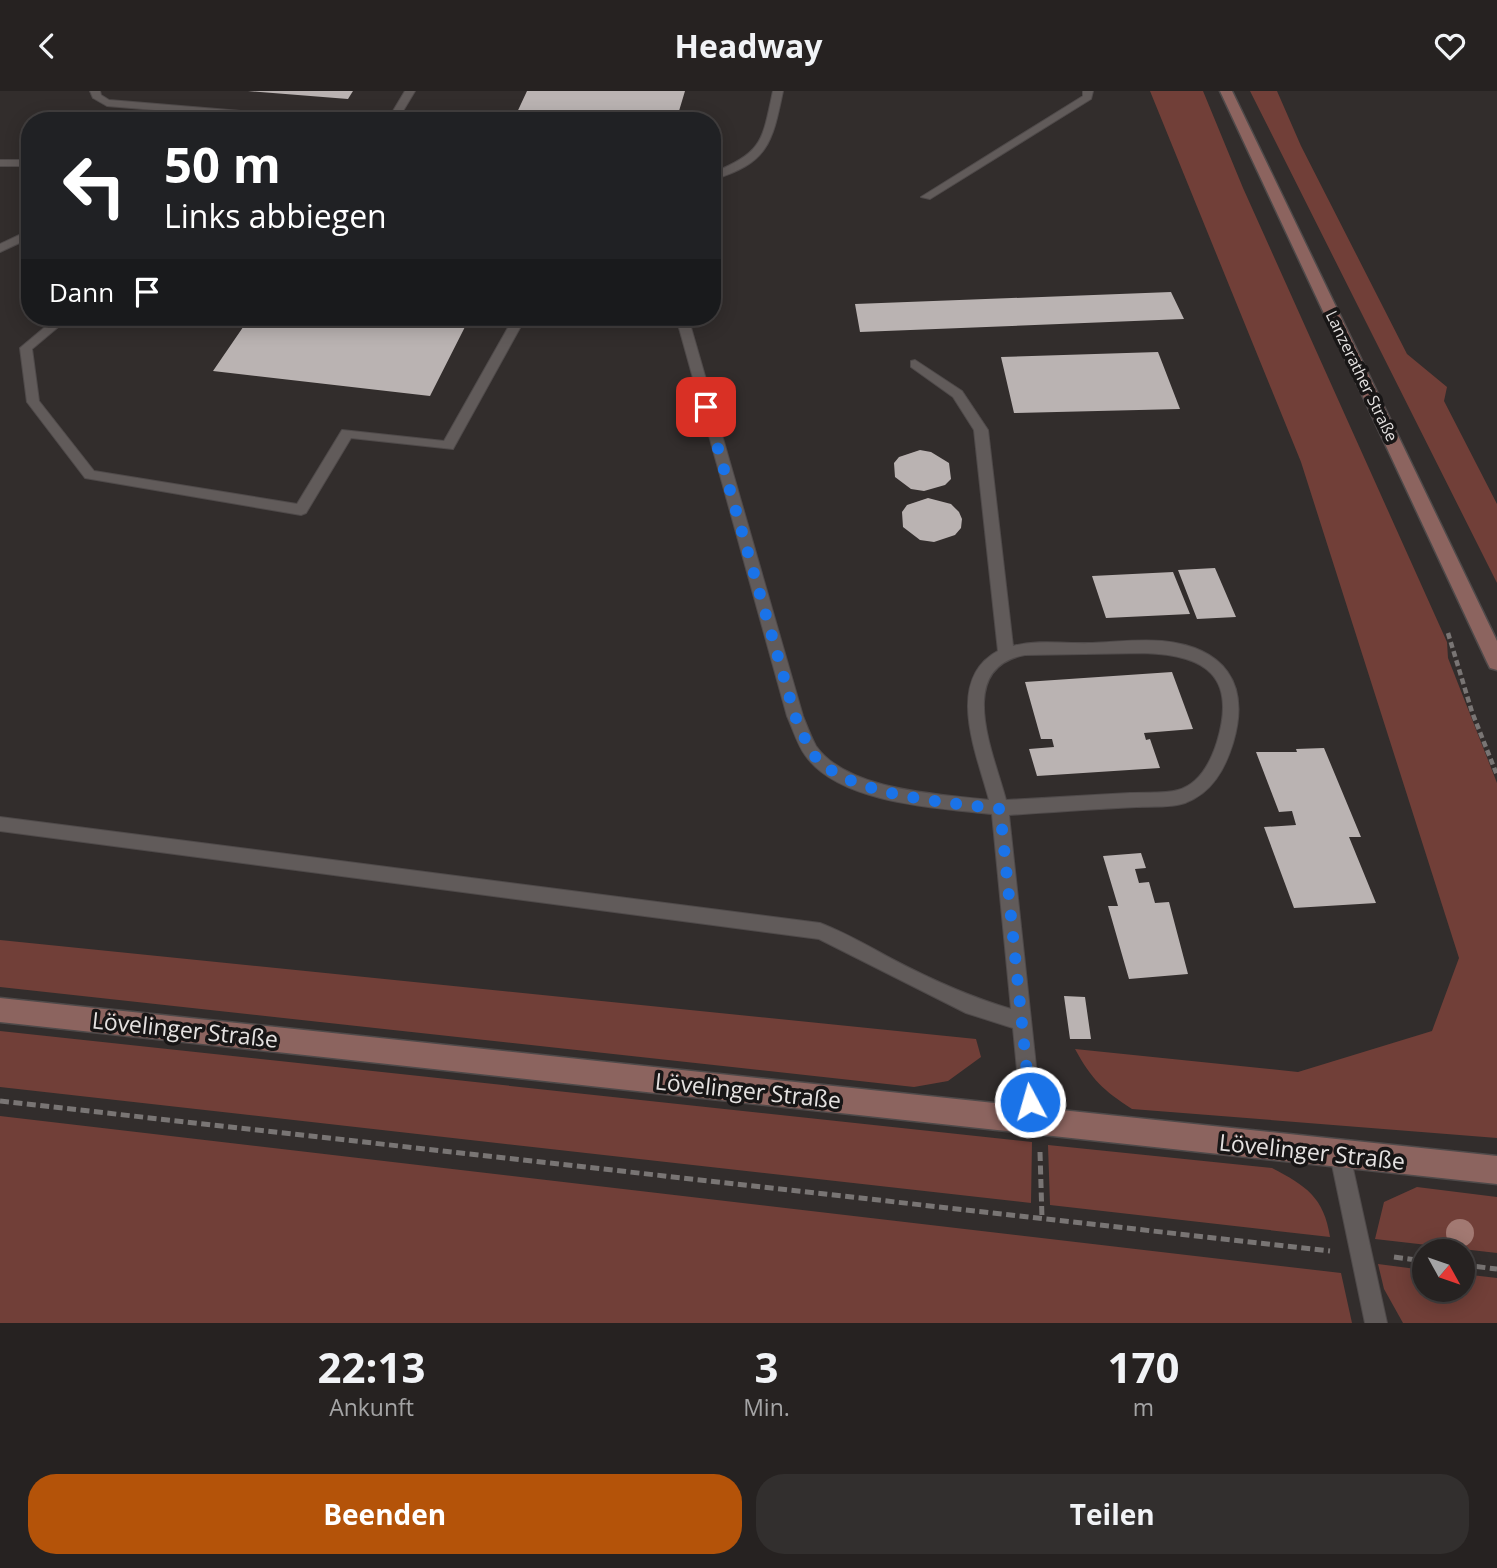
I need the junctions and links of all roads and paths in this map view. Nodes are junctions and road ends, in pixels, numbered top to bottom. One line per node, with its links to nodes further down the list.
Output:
1 (95, 91): 6 (lane)
2 (410, 91): 7 (lane)
3 (778, 91): 10 (lane)
4 (1088, 91): 11 (lane)
5 (1226, 91): 19 (street, Lanzerather Straße)
6 (217, 112)
7 (397, 112)
8 (0, 163): 9 (lane)
9 (21, 163)
10 (721, 173)
11 (926, 198)
12 (21, 238): 13 (lane)
13 (0, 249)
14 (53, 326): 15 (lane)
15 (515, 326)
16 (685, 326): 20 (lane)
17 (915, 364): 18 (lane)
18 (1006, 653): 20 (lane); 20 (lane)
19 (1497, 662)
20 (1000, 809): 23 (lane)
21 (0, 824): 23 (lane)
22 (0, 1010): 25 (street, Lövelinger Straße)
23 (1023, 1022): 25 (lane)
24 (0, 1101): 28 (path)
25 (1032, 1122): 26 (street, Lövelinger Straße); 28 (path)
26 (1340, 1156): 27 (street, Lövelinger Straße); 29 (lane)
27 (1497, 1170)
28 (1042, 1218): 29 (path)
29 (1359, 1253): 30 (path); 33 (lane)
30 (1412, 1260)
31 (1475, 1266): 32 (path)
32 (1497, 1269)
33 (1376, 1323)

